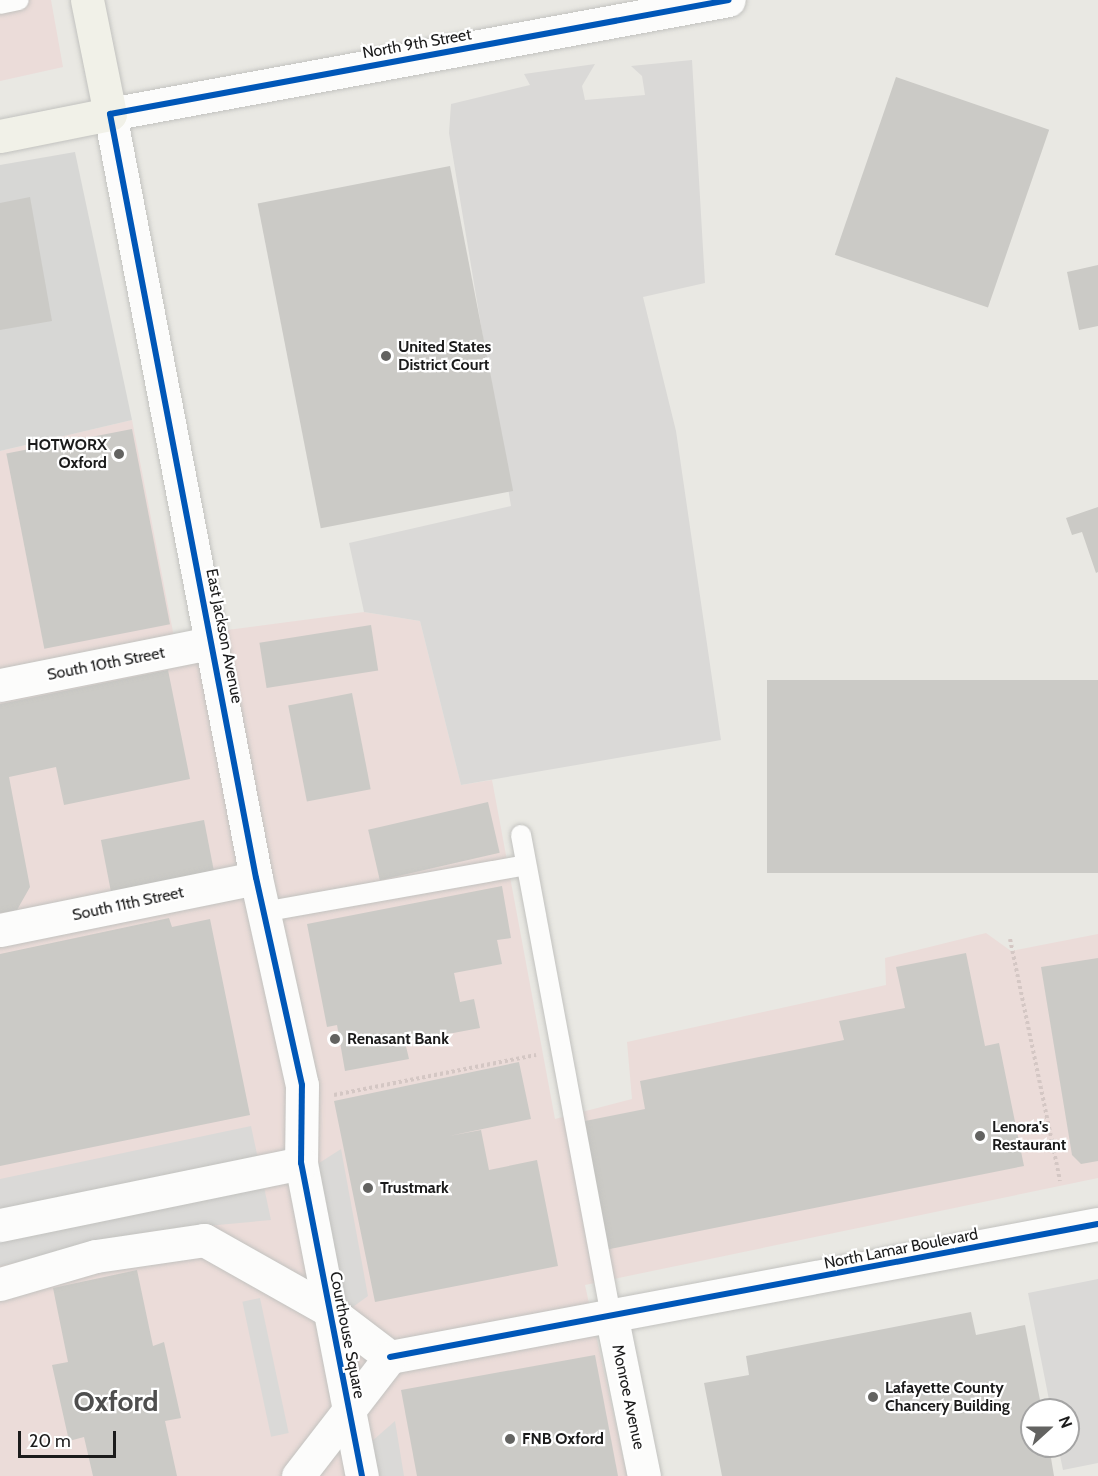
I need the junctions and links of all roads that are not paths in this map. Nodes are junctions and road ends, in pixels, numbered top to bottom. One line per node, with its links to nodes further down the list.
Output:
1 (18, 0): 4 (lane)
2 (87, 0): 5 (main road)
3 (729, 0): 5 (street, North 9th Street)
4 (0, 4)
5 (110, 114): 6 (main road); 7 (street, East Jackson Avenue)
6 (0, 136)
7 (211, 643): 8 (street, South 10th Street); 11 (street, East Jackson Avenue)
8 (0, 685)
9 (521, 835): 10 (lane)
10 (526, 865): 12 (lane); 19 (lane)
11 (256, 878): 12 (street, East Jackson Avenue); 13 (street, South 11th Street)
12 (263, 912): 14 (street, East Jackson Avenue)
13 (0, 930)
14 (301, 1163): 16 (street); 18 (street, Courthouse Square)
15 (1098, 1224): 19 (street, North Lamar Boulevard)
16 (0, 1225)
17 (0, 1284): 18 (street, Courthouse Square)
18 (328, 1310): 20 (street); 21 (street, Courthouse Square)
19 (612, 1319): 20 (street, North Lamar Boulevard); 24 (street, Monroe Avenue)
20 (390, 1357): 21 (street)
21 (349, 1416): 22 (street, Courthouse Square); 23 (street, Courthouse Square)
22 (298, 1476)
23 (362, 1476)
24 (644, 1476)

